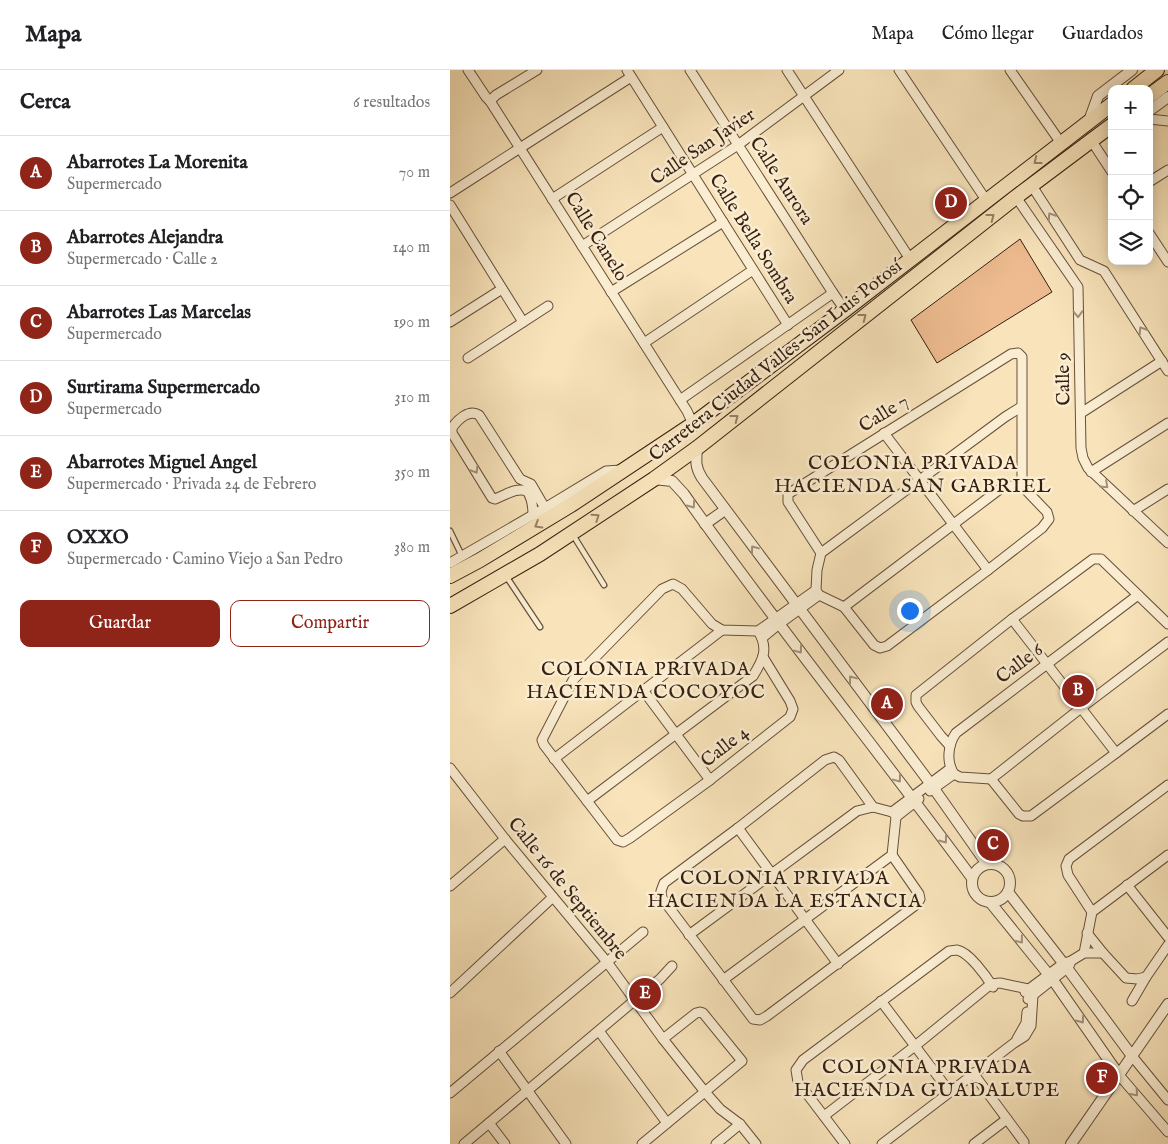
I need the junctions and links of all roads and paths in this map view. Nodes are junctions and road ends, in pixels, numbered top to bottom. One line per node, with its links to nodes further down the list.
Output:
1 (468, 70): 16 (street, Calle Canelo)
2 (537, 70): 16 (street)
3 (690, 70): 25 (street, Calle Aurora)
4 (787, 70): 14 (street)
5 (839, 70): 14 (street, Calle San Javier)
6 (899, 70): 35 (street)
7 (1010, 70): 24 (street)
8 (1132, 70): 20 (street)
9 (1157, 70): 12 (main road)
10 (629, 74): 22 (street, Calle Bella Sombra); 26 (street)
11 (1168, 82): 13 (main road)
12 (1138, 85)
13 (1153, 93)
14 (804, 96): 25 (street, Calle San Javier); 40 (street)
15 (1168, 97): 18 (street)
16 (490, 102): 26 (street, Calle Canelo)
17 (1108, 107): 20 (main road)
18 (1153, 108)
19 (1153, 119): 21 (street)
20 (1089, 121): 24 (main road)
21 (1168, 121)
22 (663, 127): 29 (street, Calle Bella Sombra); 34 (street)
23 (1101, 136): 27 (street); 31 (main road, Carretera Ciudad Valles-San Luis Potosí)
24 (1061, 143): 35 (main road, one-way to 35)
25 (738, 145): 29 (street, Calle San Javier); 47 (street, Calle Aurora)
26 (520, 148): 32 (street); 34 (street, Calle Canelo)
27 (1108, 159)
28 (1168, 170): 30 (street)
29 (692, 174): 37 (street, Calle Bella Sombra); 39 (street, Calle San Javier)
30 (1153, 179)
31 (1032, 186): 33 (main road, Carretera Ciudad Valles-San Luis Potosí); 41 (street, one-way to 31)
32 (450, 193)
33 (1016, 197): 43 (street, Calle 9); 63 (main road, Carretera Ciudad Valles-San Luis Potosí, one-way to 33)
34 (552, 199): 39 (street, Calle Canelo)
35 (986, 200): 40 (main road)
36 (450, 205): 45 (street)
37 (723, 222): 44 (street, Calle Bella Sombra); 46 (street)
38 (1153, 239): 42 (street)
39 (582, 246): 46 (street, Calle Canelo)
40 (910, 260): 49 (main road)
41 (1080, 260): 43 (street); 55 (street, one-way to 41)
42 (1168, 262)
43 (1066, 268): 59 (street, Calle 9, one-way to 59)
44 (753, 270): 52 (street, Calle Bella Sombra); 53 (street)
45 (502, 289): 50 (street); 51 (street)
46 (612, 292): 53 (street, Calle Canelo)
47 (833, 293): 49 (street, Calle Aurora); 52 (street)
48 (548, 306): 51 (street)
49 (845, 310): 61 (main road)
50 (451, 319)
51 (523, 322): 54 (street)
52 (788, 325): 57 (street)
53 (644, 343): 57 (street, Calle Canelo)
54 (468, 358)
55 (1162, 361): 56 (street); 59 (street)
56 (1168, 370)
57 (680, 400): 61 (street, Calle Canelo)
58 (1021, 407): 62 (street, Calle 7); 67 (street); 68 (street)
59 (1080, 413): 65 (street, Calle 9)
60 (1168, 423): 65 (street)
61 (693, 424): 64 (main road)
62 (884, 433): 67 (street); 79 (street, Calle 7)
63 (697, 448): 66 (main road, Carretera Ciudad Valles-San Luis Potosí); 71 (street)
64 (626, 469): 70 (street); 81 (main road, one-way to 81)
65 (1091, 472): 72 (street, Calle 9, one-way to 72)
66 (654, 479): 74 (street, one-way to 74); 77 (main road, Carretera Ciudad Valles-San Luis Potosí, one-way to 66)
67 (920, 480): 75 (street); 79 (street)
68 (1022, 486): 75 (street); 83 (street)
69 (1168, 489): 72 (street)
70 (545, 508): 73 (street); 73 (street, one-way to 73)
71 (725, 510): 74 (street); 91 (street, one-way to 71)
72 (1133, 511): 78 (street, Calle 9)
73 (533, 515): 80 (street)
74 (705, 524): 94 (street)
75 (953, 524): 83 (street); 92 (street)
76 (450, 531): 80 (lane)
77 (572, 533): 84 (main road, Carretera Ciudad Valles-San Luis Potosí); 87 (lane)
78 (1168, 543)
79 (821, 553): 88 (street)
80 (462, 556): 82 (street)
81 (480, 560): 85 (main road); 86 (main road)
82 (450, 563)
83 (988, 570): 92 (street)
84 (505, 574): 90 (main road, Carretera Ciudad Valles-San Luis Potosí); 96 (lane)
85 (450, 576)
86 (450, 584)
87 (604, 585)
88 (818, 592): 91 (street); 92 (street)
89 (1138, 594): 93 (street); 95 (street); 101 (street, Calle 6)
90 (450, 606)
91 (798, 607): 94 (street); 114 (street, one-way to 91)
92 (844, 607)
93 (1012, 620): 101 (street); 106 (street)
94 (777, 622): 98 (street); 115 (street, one-way to 115)
95 (1168, 624)
96 (540, 627)
97 (722, 630): 98 (street); 102 (street); 108 (street)
98 (760, 635): 100 (street)
99 (1168, 642): 103 (street)
100 (763, 657): 105 (street); 112 (street, Calle 4)
101 (1047, 664): 103 (street); 106 (street, Calle 6)
102 (643, 690): 105 (street); 108 (street)
103 (1081, 708): 107 (street); 111 (street)
104 (1168, 714): 107 (street)
105 (676, 734): 112 (street); 116 (street)
106 (950, 746): 110 (street)
107 (1116, 753): 111 (street)
108 (554, 759): 116 (street)
109 (450, 768): 120 (street, Calle 16 de Septiembre)
110 (952, 771): 111 (street); 114 (street)
111 (991, 779)
112 (710, 780): 116 (street, Calle 4)
113 (1168, 785): 131 (street)
114 (931, 786): 115 (street); 123 (street)
115 (913, 799): 118 (street); 125 (street, one-way to 125)
116 (587, 801)
117 (873, 807): 118 (street); 119 (street); 124 (street)
118 (894, 815): 122 (street)
119 (738, 828): 124 (street); 135 (street)
120 (506, 839): 127 (street); 129 (street, Calle 16 de Septiembre)
121 (1168, 854): 126 (street)
122 (892, 855): 132 (street); 141 (street)
123 (987, 864): 125 (street); 128 (street)
124 (771, 874): 132 (street); 135 (street)
125 (972, 878): 130 (street)
126 (1127, 885): 131 (street); 136 (street)
127 (450, 886)
128 (1008, 892): 130 (street); 142 (street)
129 (553, 897): 140 (street, Calle 16 de Septiembre); 148 (street)
130 (990, 902): 144 (street, one-way to 144)
131 (1092, 912): 134 (street)
132 (805, 919): 141 (street); 146 (street)
133 (643, 932): 140 (street)
134 (1087, 933): 138 (street); 139 (street)
135 (689, 935): 146 (street)
136 (1168, 937)
137 (1168, 945): 145 (street)
138 (1084, 953): 139 (street); 142 (street)
139 (1103, 953): 145 (street)
140 (607, 962): 150 (street, Calle 16 de Septiembre); 157 (street)
141 (838, 964): 146 (street)
142 (1067, 964): 144 (street); 158 (street)
143 (672, 966): 150 (street)
144 (1050, 977): 149 (street); 160 (street, one-way to 160)
145 (1146, 977): 152 (street)
146 (723, 980)
147 (989, 987): 149 (street); 151 (street); 156 (street)
148 (450, 993)
149 (1028, 994): 159 (street)
150 (635, 1000): 154 (street); 155 (street, Calle 16 de Septiembre)
151 (881, 1001): 156 (street); 166 (street)
152 (1132, 1001)
153 (1168, 1004): 158 (street)
154 (599, 1030): 161 (street); 170 (street)
155 (663, 1039): 163 (street, Calle 16 de Septiembre); 163 (street)
156 (915, 1046): 162 (street); 166 (street)
157 (499, 1051): 161 (street); 164 (street)
158 (1132, 1056): 160 (street); 165 (street)
159 (973, 1074): 162 (street); 167 (street)
160 (1120, 1075): 168 (street, one-way to 168); 183 (street)
161 (527, 1091): 169 (street); 175 (street)
162 (949, 1091): 180 (street)
163 (705, 1092): 170 (street); 171 (street, Calle 16 de Septiembre)
164 (450, 1093)
165 (1168, 1100)
166 (824, 1116): 179 (street)
167 (1007, 1119): 181 (street); 182 (street)
168 (1165, 1122): 172 (street)
169 (489, 1123): 173 (street); 174 (street)
170 (667, 1123): 176 (street)
171 (740, 1124): 177 (street); 178 (street, Calle 16 de Septiembre)
172 (1168, 1132)
173 (464, 1144)
174 (505, 1144)
175 (566, 1144)
176 (642, 1144)
177 (716, 1144)
178 (756, 1144)
179 (845, 1144)
180 (882, 1144)
181 (974, 1144)
182 (1024, 1144)
183 (1072, 1144)

